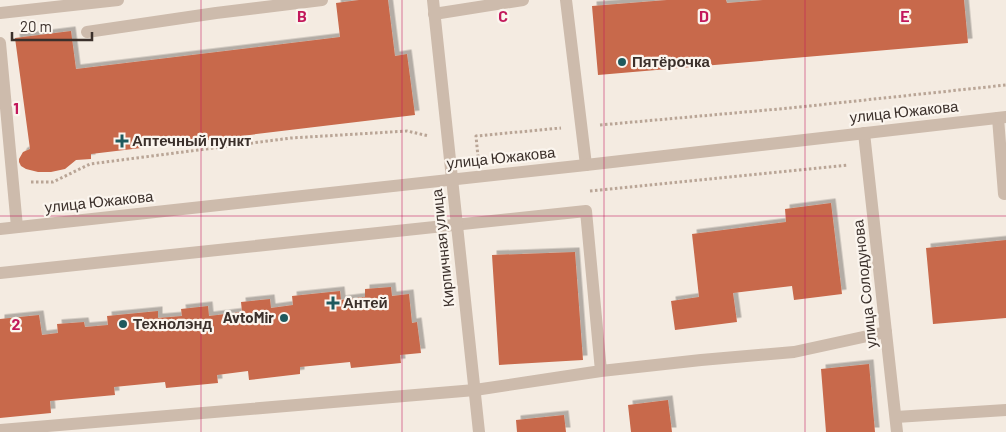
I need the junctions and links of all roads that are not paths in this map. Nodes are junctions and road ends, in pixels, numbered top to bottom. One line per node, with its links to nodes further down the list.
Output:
1 (118, 0): 6 (street)
2 (322, 0): 8 (street)
3 (433, 0): 7 (street, Кирпичная улица)
4 (523, 0): 7 (street)
5 (566, 0): 12 (street)
6 (0, 14)
7 (434, 14): 13 (street, Кирпичная улица)
8 (86, 32)
9 (0, 43): 16 (street)
10 (1002, 118): 11 (street, улица Южакова); 14 (street)
11 (864, 133): 12 (street, улица Южакова); 19 (street, улица Солодунова)
12 (586, 165): 13 (street, улица Южакова)
13 (451, 180): 15 (street, Кирпичная улица); 16 (street, улица Южакова)
14 (1004, 194)
15 (457, 224): 18 (street); 20 (street); 21 (street, Кирпичная улица)
16 (17, 227): 17 (street, улица Южакова)
17 (0, 229)
18 (0, 274)
19 (886, 332): 20 (street); 23 (street, улица Солодунова)
20 (601, 371): 21 (street)
21 (474, 390): 24 (street); 25 (street, Кирпичная улица)
22 (1006, 410): 23 (street)
23 (896, 418): 26 (street, улица Солодунова)
24 (0, 430)
25 (479, 432)
26 (897, 432)

